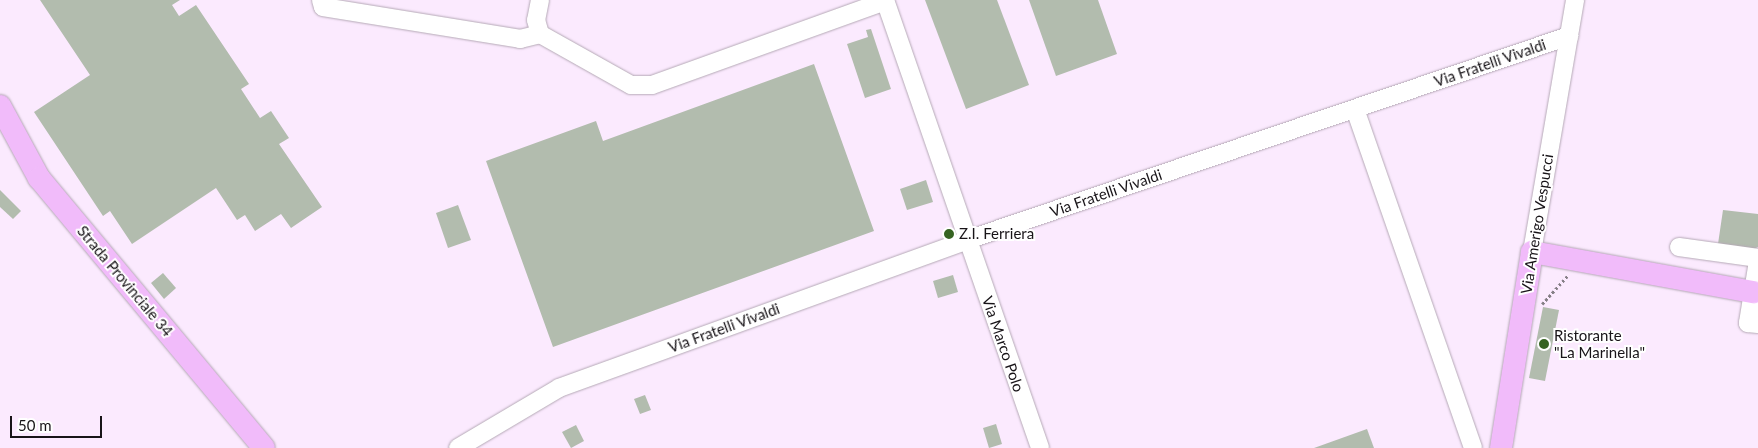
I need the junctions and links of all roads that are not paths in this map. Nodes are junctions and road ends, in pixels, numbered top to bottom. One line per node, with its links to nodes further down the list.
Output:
1 (321, 0): 5 (street)
2 (540, 0): 5 (street)
3 (885, 0): 5 (street); 9 (street, Via Marco Polo)
4 (1575, 0): 6 (street, Via Amerigo Vespucci)
5 (540, 34)
6 (1569, 36): 8 (street, Via Fratelli Vivaldi); 11 (street, Via Amerigo Vespucci)
7 (0, 106): 15 (main road, Strada Provinciale 34)
8 (1354, 109): 9 (street, Via Fratelli Vivaldi); 18 (street)
9 (967, 240): 16 (street, Via Fratelli Vivaldi); 17 (street, Via Marco Polo)
10 (1679, 247): 12 (street)
11 (1532, 252): 13 (main road); 19 (main road, Via Amerigo Vespucci)
12 (1758, 260): 13 (street)
13 (1756, 292): 14 (street)
14 (1758, 324)
15 (264, 448)
16 (458, 448)
17 (1040, 448)
18 (1474, 448)
19 (1501, 448)

